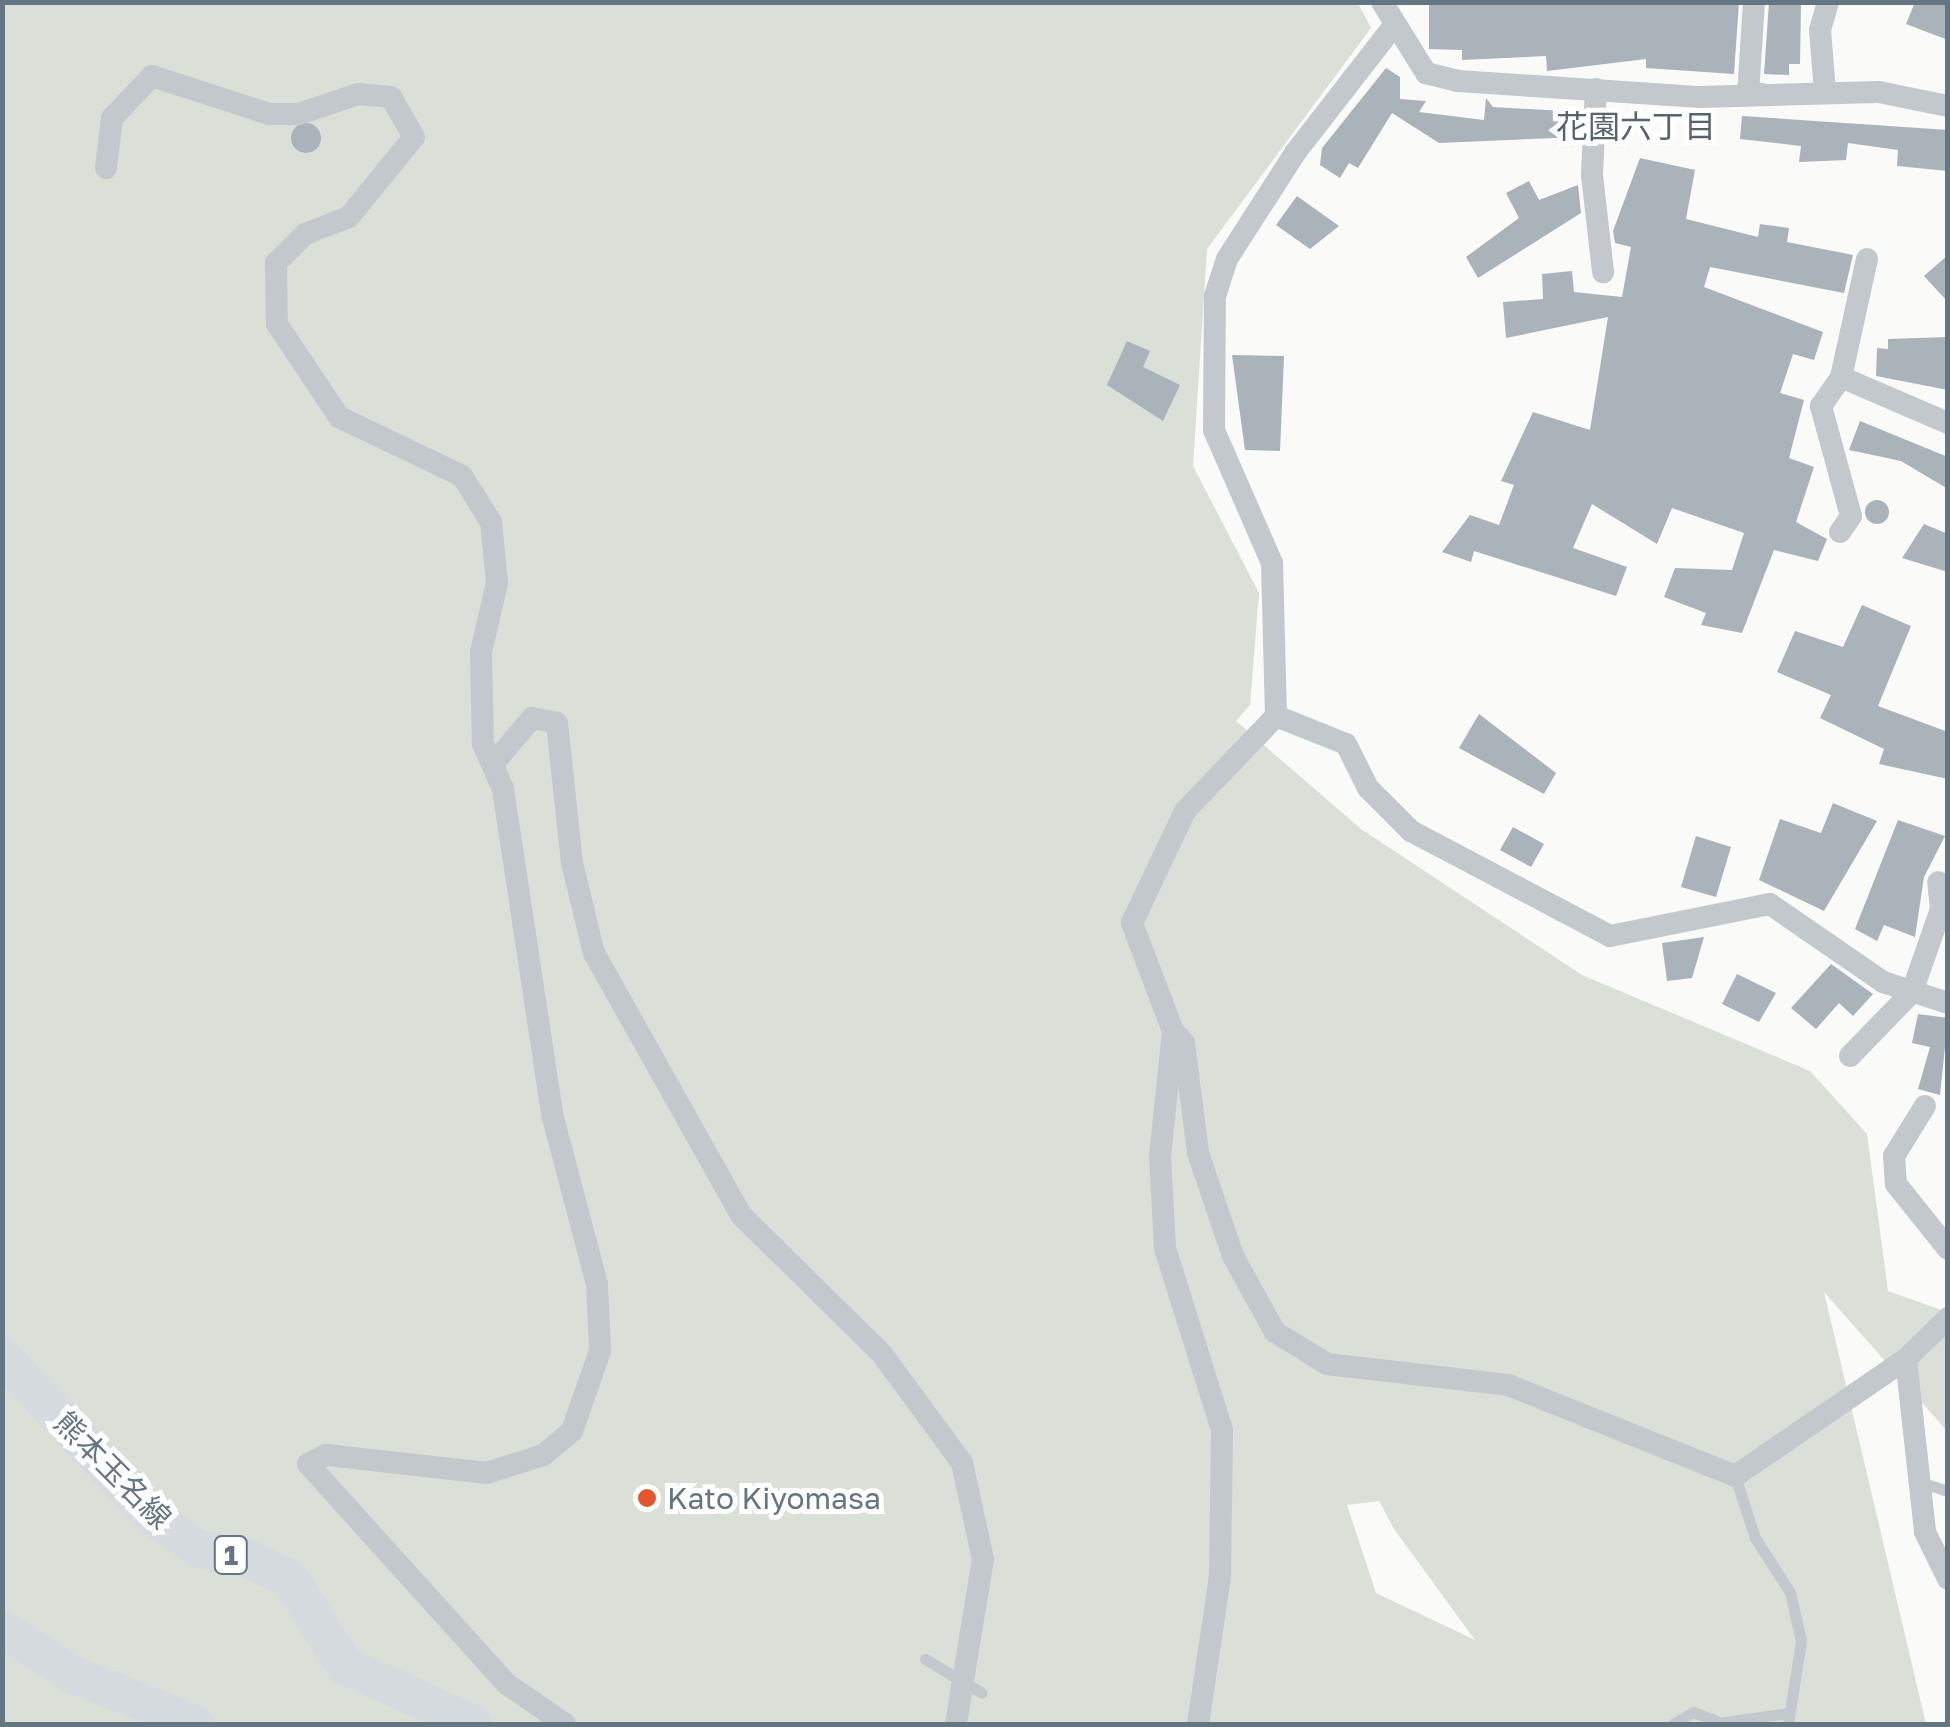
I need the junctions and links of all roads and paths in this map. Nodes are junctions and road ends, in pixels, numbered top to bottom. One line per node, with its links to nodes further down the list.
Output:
1 (1382, 2): 4 (street)
2 (1754, 2): 7 (street)
3 (1828, 2): 6 (street)
4 (1392, 28): 5 (street); 15 (street)
5 (1596, 89): 7 (street); 11 (street)
6 (1825, 92): 7 (street); 8 (street)
7 (1748, 94)
8 (1948, 106)
9 (106, 168): 16 (street)
10 (1866, 259): 12 (street)
11 (1603, 272)
12 (1841, 377): 13 (street); 14 (street)
13 (1948, 423)
14 (1840, 532)
15 (1276, 716): 18 (street); 20 (street)
16 (493, 764): 33 (street); 38 (street)
17 (1938, 882): 18 (street)
18 (1912, 992): 19 (street); 21 (street)
19 (1948, 1003)
20 (1173, 1031): 27 (street); 40 (street)
21 (1850, 1056)
22 (1925, 1106): 23 (street)
23 (1948, 1249)
24 (1948, 1318): 26 (street)
25 (2, 1356): 37 (main road, 熊本玉名線 / 1)
26 (1906, 1359): 27 (street); 28 (street)
27 (1735, 1476): 34 (lane)
28 (1920, 1482): 29 (lane); 30 (street)
29 (1948, 1491)
30 (1948, 1579)
31 (2, 1630): 36 (main road)
32 (925, 1660): 33 (lane)
33 (974, 1687): 39 (street)
34 (1788, 1718): 35 (lane)
35 (1713, 1722): 41 (lane)
36 (195, 1724)
37 (473, 1724)
38 (565, 1724)
39 (956, 1724)
40 (1198, 1724)
41 (1673, 1724)

